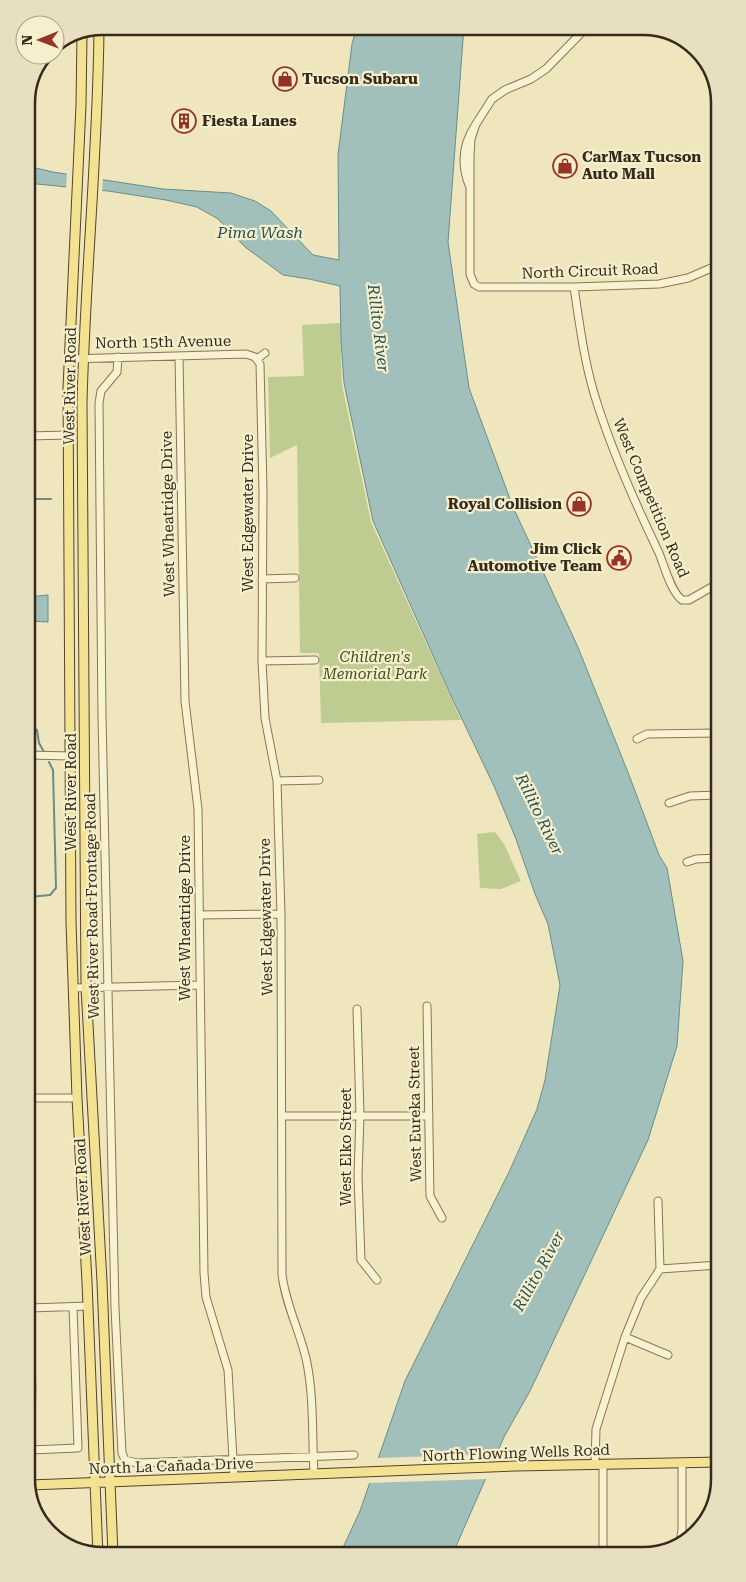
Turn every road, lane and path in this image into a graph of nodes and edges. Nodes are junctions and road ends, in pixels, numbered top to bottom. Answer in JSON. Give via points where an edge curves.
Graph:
{"nodes":[{"id":1,"x":99,"y":35,"type":"edge"},
{"id":2,"x":579,"y":35,"type":"edge"},
{"id":3,"x":82,"y":38,"type":"edge"},
{"id":4,"x":711,"y":268,"type":"edge"},
{"id":5,"x":574,"y":287,"type":"junction"},
{"id":6,"x":265,"y":353,"type":"dead end"},
{"id":7,"x":179,"y":356,"type":"junction"},
{"id":8,"x":118,"y":357,"type":"junction"},
{"id":9,"x":83,"y":358,"type":"junction"},
{"id":10,"x":69,"y":359,"type":"junction"},
{"id":11,"x":257,"y":359,"type":"junction"},
{"id":12,"x":69,"y":435,"type":"junction"},
{"id":13,"x":35,"y":436,"type":"edge"},
{"id":14,"x":262,"y":578,"type":"junction"},
{"id":15,"x":295,"y":578,"type":"dead end"},
{"id":16,"x":711,"y":587,"type":"edge"},
{"id":17,"x":315,"y":660,"type":"dead end"},
{"id":18,"x":262,"y":661,"type":"junction"},
{"id":19,"x":711,"y":733,"type":"edge"},
{"id":20,"x":637,"y":739,"type":"dead end"},
{"id":21,"x":35,"y":755,"type":"edge"},
{"id":22,"x":71,"y":756,"type":"junction"},
{"id":23,"x":318,"y":780,"type":"dead end"},
{"id":24,"x":277,"y":781,"type":"junction"},
{"id":25,"x":711,"y":795,"type":"edge"},
{"id":26,"x":669,"y":803,"type":"dead end"},
{"id":27,"x":711,"y":858,"type":"edge"},
{"id":28,"x":688,"y":862,"type":"dead end"},
{"id":29,"x":281,"y":914,"type":"junction"},
{"id":30,"x":199,"y":915,"type":"junction"},
{"id":31,"x":200,"y":985,"type":"junction"},
{"id":32,"x":108,"y":986,"type":"junction"},
{"id":33,"x":86,"y":987,"type":"junction"},
{"id":34,"x":73,"y":988,"type":"junction"},
{"id":35,"x":427,"y":1006,"type":"dead end"},
{"id":36,"x":357,"y":1009,"type":"dead end"},
{"id":37,"x":35,"y":1098,"type":"edge"},
{"id":38,"x":77,"y":1098,"type":"junction"},
{"id":39,"x":360,"y":1115,"type":"junction"},
{"id":40,"x":283,"y":1116,"type":"junction"},
{"id":41,"x":429,"y":1116,"type":"junction"},
{"id":42,"x":658,"y":1201,"type":"dead end"},
{"id":43,"x":442,"y":1218,"type":"dead end"},
{"id":44,"x":711,"y":1266,"type":"edge"},
{"id":45,"x":660,"y":1269,"type":"junction"},
{"id":46,"x":377,"y":1280,"type":"dead end"},
{"id":47,"x":88,"y":1306,"type":"junction"},
{"id":48,"x":73,"y":1307,"type":"junction"},
{"id":49,"x":35,"y":1308,"type":"edge"},
{"id":50,"x":625,"y":1337,"type":"junction"},
{"id":51,"x":668,"y":1354,"type":"dead end"},
{"id":52,"x":35,"y":1450,"type":"edge"},
{"id":53,"x":354,"y":1455,"type":"dead end"},
{"id":54,"x":313,"y":1457,"type":"junction"},
{"id":55,"x":233,"y":1460,"type":"junction"},
{"id":56,"x":711,"y":1462,"type":"edge"},
{"id":57,"x":682,"y":1463,"type":"junction"},
{"id":58,"x":599,"y":1465,"type":"junction"},
{"id":59,"x":314,"y":1474,"type":"junction"},
{"id":60,"x":234,"y":1477,"type":"junction"},
{"id":61,"x":95,"y":1482,"type":"junction"},
{"id":62,"x":109,"y":1482,"type":"junction"},
{"id":63,"x":35,"y":1485,"type":"edge"},
{"id":64,"x":681,"y":1535,"type":"edge"},
{"id":65,"x":603,"y":1546,"type":"dead end"},
{"id":66,"x":98,"y":1547,"type":"edge"},
{"id":67,"x":112,"y":1547,"type":"edge"}],
"edges":[{"from":1,"to":9,"type":"main road","name":"West River Road","via":[[98,106]]},
{"from":2,"to":5,"type":"street","name":"North Circuit Road","via":[[546,69],[505,90],[483,110],[471,139],[469,185],[470,274],[474,284],[480,287]]},
{"from":3,"to":10,"type":"main road","name":"West River Road"},
{"from":4,"to":5,"type":"street","name":"North Circuit Road","via":[[688,278],[658,284]]},
{"from":5,"to":16,"type":"street","name":"West Competition Road","via":[[581,338],[597,404],[625,479],[675,593],[682,600],[689,600]]},
{"from":6,"to":11,"type":"street"},
{"from":7,"to":8,"type":"street","name":"North 15th Avenue"},
{"from":7,"to":11,"type":"street","name":"North 15th Avenue","via":[[252,354]]},
{"from":7,"to":30,"type":"street","name":"West Wheatridge Drive","via":[[184,701],[198,809]]},
{"from":8,"to":9,"type":"street","name":"North 15th Avenue"},
{"from":8,"to":32,"type":"street","name":"West River Road Frontage Road","via":[[117,372],[101,391],[98,403]]},
{"from":9,"to":10,"type":"street","name":"North 15th Avenue"},
{"from":9,"to":33,"type":"main road","name":"West River Road"},
{"from":10,"to":12,"type":"main road","name":"West River Road"},
{"from":11,"to":14,"type":"street","name":"West Edgewater Drive","via":[[261,372]]},
{"from":12,"to":13,"type":"street"},
{"from":12,"to":22,"type":"main road","name":"West River Road"},
{"from":14,"to":15,"type":"street"},
{"from":14,"to":18,"type":"street","name":"West Edgewater Drive"},
{"from":17,"to":18,"type":"street"},
{"from":18,"to":24,"type":"street","name":"West Edgewater Drive","via":[[265,718]]},
{"from":19,"to":20,"type":"street","via":[[656,733]]},
{"from":21,"to":22,"type":"street"},
{"from":22,"to":34,"type":"main road","name":"West River Road"},
{"from":23,"to":24,"type":"street"},
{"from":24,"to":29,"type":"street","name":"West Edgewater Drive"},
{"from":25,"to":26,"type":"street","via":[[690,796]]},
{"from":27,"to":28,"type":"street","via":[[696,858]]},
{"from":29,"to":30,"type":"street"},
{"from":29,"to":40,"type":"street","name":"West Edgewater Drive"},
{"from":30,"to":31,"type":"street","name":"West Wheatridge Drive"},
{"from":31,"to":32,"type":"street"},
{"from":31,"to":55,"type":"street","name":"West Wheatridge Drive","via":[[204,1273],[206,1298],[228,1370]]},
{"from":32,"to":33,"type":"street"},
{"from":32,"to":55,"type":"street","name":"West River Road Frontage Road","via":[[121,1447],[125,1460],[137,1463]]},
{"from":33,"to":34,"type":"street"},
{"from":33,"to":62,"type":"main road","name":"West River Road"},
{"from":34,"to":38,"type":"main road","name":"West River Road"},
{"from":35,"to":41,"type":"street","name":"West Eureka Street"},
{"from":36,"to":39,"type":"street","name":"West Elko Street"},
{"from":37,"to":38,"type":"street"},
{"from":38,"to":47,"type":"main road","name":"West River Road"},
{"from":39,"to":40,"type":"street"},
{"from":39,"to":41,"type":"street"},
{"from":39,"to":46,"type":"street","name":"West Elko Street","via":[[358,1176],[362,1260]]},
{"from":40,"to":54,"type":"street","name":"West Edgewater Drive","via":[[283,1279],[307,1363]]},
{"from":41,"to":43,"type":"street","name":"West Eureka Street","via":[[430,1196]]},
{"from":42,"to":45,"type":"street"},
{"from":44,"to":45,"type":"street"},
{"from":45,"to":50,"type":"street","via":[[641,1298]]},
{"from":47,"to":48,"type":"street"},
{"from":47,"to":61,"type":"main road","name":"West River Road"},
{"from":48,"to":49,"type":"street"},
{"from":48,"to":52,"type":"street","via":[[78,1448]]},
{"from":50,"to":51,"type":"street"},
{"from":50,"to":58,"type":"street","via":[[596,1429]]},
{"from":53,"to":54,"type":"street"},
{"from":54,"to":55,"type":"street"},
{"from":54,"to":59,"type":"street","name":"West Edgewater Drive"},
{"from":55,"to":60,"type":"street","name":"West Wheatridge Drive"},
{"from":56,"to":57,"type":"main road","name":"North Flowing Wells Road"},
{"from":57,"to":58,"type":"main road","name":"North Flowing Wells Road"},
{"from":57,"to":64,"type":"street"},
{"from":58,"to":59,"type":"main road","name":"North Flowing Wells Road"},
{"from":58,"to":65,"type":"street"},
{"from":59,"to":60,"type":"main road","name":"North La Cañada Drive"},
{"from":60,"to":62,"type":"main road","name":"North La Cañada Drive"},
{"from":61,"to":62,"type":"main road","name":"North La Cañada Drive"},
{"from":61,"to":63,"type":"main road","name":"North La Cañada Drive"},
{"from":61,"to":66,"type":"main road","name":"West River Road"},
{"from":62,"to":67,"type":"main road","name":"West River Road"}]}
